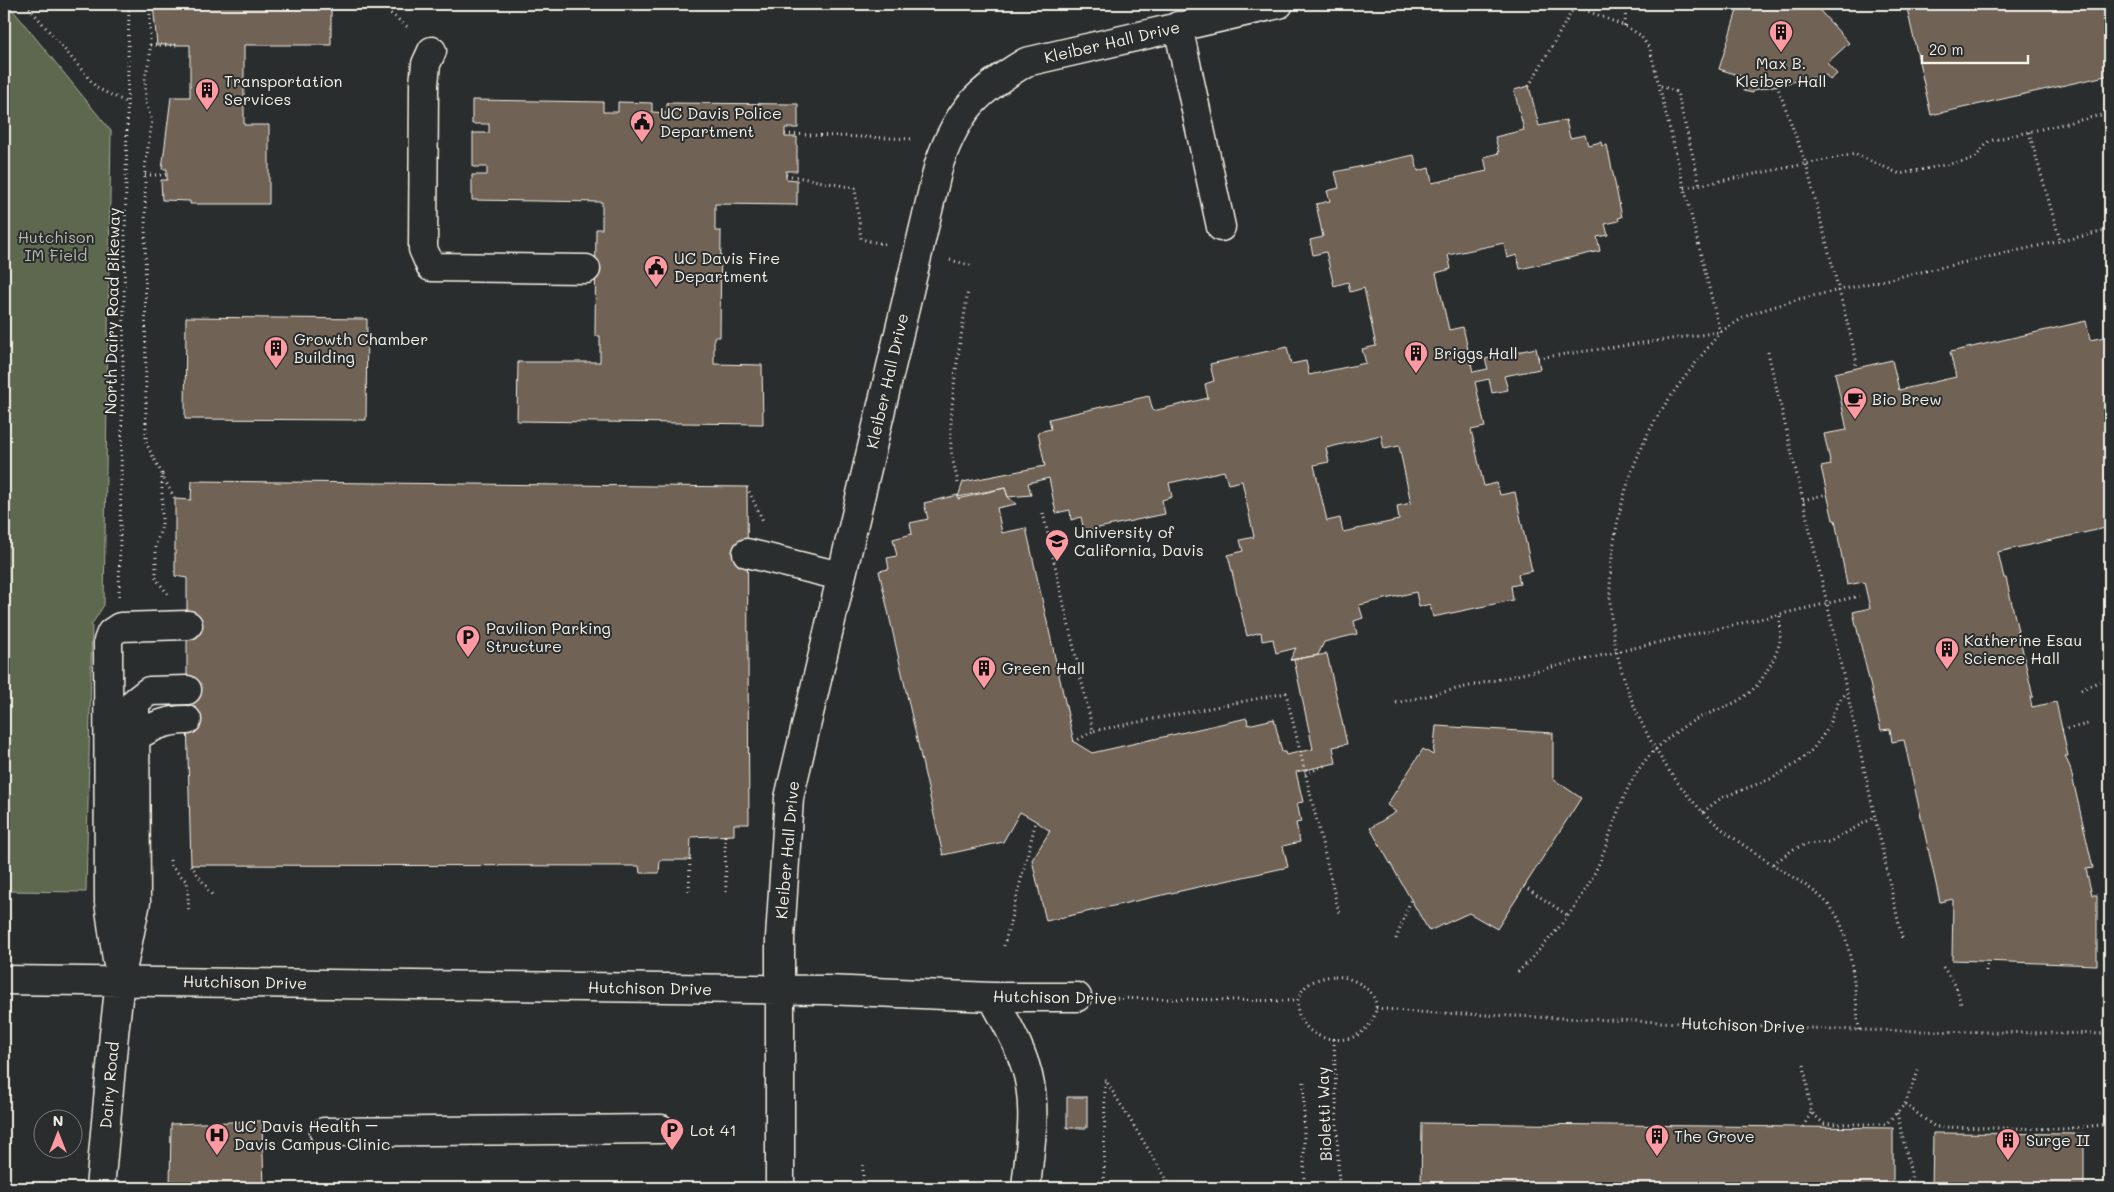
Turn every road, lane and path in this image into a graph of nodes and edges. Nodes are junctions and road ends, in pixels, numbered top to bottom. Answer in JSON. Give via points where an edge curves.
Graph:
{"nodes":[{"id":1,"x":26,"y":4,"type":"edge"},
{"id":2,"x":129,"y":4,"type":"edge"},
{"id":3,"x":150,"y":4,"type":"edge"},
{"id":4,"x":379,"y":4,"type":"edge"},
{"id":5,"x":1278,"y":4,"type":"edge"},
{"id":6,"x":1570,"y":4,"type":"edge"},
{"id":7,"x":1626,"y":4,"type":"edge"},
{"id":8,"x":1575,"y":5,"type":"edge"},
{"id":9,"x":1178,"y":26,"type":"junction"},
{"id":10,"x":1625,"y":26,"type":"junction"},
{"id":11,"x":150,"y":45,"type":"junction"},
{"id":12,"x":177,"y":45,"type":"dead end"},
{"id":13,"x":432,"y":50,"type":"joint"},
{"id":14,"x":1777,"y":85,"type":"dead end"},
{"id":15,"x":1529,"y":86,"type":"dead end"},
{"id":16,"x":1661,"y":86,"type":"junction"},
{"id":17,"x":128,"y":103,"type":"junction"},
{"id":18,"x":2110,"y":113,"type":"edge"},
{"id":19,"x":2029,"y":132,"type":"junction"},
{"id":20,"x":785,"y":134,"type":"dead end"},
{"id":21,"x":946,"y":142,"type":"junction"},
{"id":22,"x":1806,"y":164,"type":"junction"},
{"id":23,"x":145,"y":175,"type":"junction"},
{"id":24,"x":167,"y":175,"type":"dead end"},
{"id":25,"x":786,"y":175,"type":"dead end"},
{"id":26,"x":1700,"y":185,"type":"junction"},
{"id":27,"x":1685,"y":188,"type":"junction"},
{"id":28,"x":1222,"y":227,"type":"dead end"},
{"id":29,"x":2110,"y":230,"type":"edge"},
{"id":30,"x":2060,"y":240,"type":"junction"},
{"id":31,"x":918,"y":253,"type":"junction"},
{"id":32,"x":974,"y":266,"type":"dead end"},
{"id":33,"x":586,"y":269,"type":"dead end"},
{"id":34,"x":968,"y":290,"type":"dead end"},
{"id":35,"x":1839,"y":290,"type":"junction"},
{"id":36,"x":1720,"y":332,"type":"junction"},
{"id":37,"x":1768,"y":352,"type":"dead end"},
{"id":38,"x":1538,"y":358,"type":"dead end"},
{"id":39,"x":1855,"y":369,"type":"dead end"},
{"id":40,"x":162,"y":474,"type":"junction"},
{"id":41,"x":958,"y":483,"type":"dead end"},
{"id":42,"x":1827,"y":494,"type":"dead end"},
{"id":43,"x":175,"y":499,"type":"dead end"},
{"id":44,"x":1803,"y":500,"type":"junction"},
{"id":45,"x":1043,"y":513,"type":"dead end"},
{"id":46,"x":747,"y":553,"type":"dead end"},
{"id":47,"x":840,"y":576,"type":"junction"},
{"id":48,"x":1859,"y":596,"type":"dead end"},
{"id":49,"x":1827,"y":603,"type":"junction"},
{"id":50,"x":119,"y":604,"type":"dead end"},
{"id":51,"x":1780,"y":614,"type":"junction"},
{"id":52,"x":180,"y":625,"type":"joint"},
{"id":53,"x":1617,"y":652,"type":"junction"},
{"id":54,"x":2110,"y":682,"type":"edge"},
{"id":55,"x":187,"y":690,"type":"dead end"},
{"id":56,"x":2081,"y":690,"type":"dead end"},
{"id":57,"x":1847,"y":692,"type":"junction"},
{"id":58,"x":1396,"y":703,"type":"dead end"},
{"id":59,"x":187,"y":720,"type":"dead end"},
{"id":60,"x":2088,"y":724,"type":"dead end"},
{"id":61,"x":2062,"y":730,"type":"dead end"},
{"id":62,"x":1093,"y":731,"type":"junction"},
{"id":63,"x":135,"y":737,"type":"junction"},
{"id":64,"x":1074,"y":742,"type":"dead end"},
{"id":65,"x":1656,"y":749,"type":"junction"},
{"id":66,"x":1326,"y":765,"type":"dead end"},
{"id":67,"x":1305,"y":774,"type":"junction"},
{"id":68,"x":1703,"y":812,"type":"junction"},
{"id":69,"x":1875,"y":817,"type":"junction"},
{"id":70,"x":1036,"y":821,"type":"dead end"},
{"id":71,"x":725,"y":836,"type":"dead end"},
{"id":72,"x":170,"y":857,"type":"dead end"},
{"id":73,"x":690,"y":860,"type":"dead end"},
{"id":74,"x":1773,"y":864,"type":"junction"},
{"id":75,"x":191,"y":865,"type":"dead end"},
{"id":76,"x":1524,"y":886,"type":"dead end"},
{"id":77,"x":689,"y":891,"type":"dead end"},
{"id":78,"x":726,"y":893,"type":"dead end"},
{"id":79,"x":212,"y":895,"type":"dead end"},
{"id":80,"x":1411,"y":900,"type":"dead end"},
{"id":81,"x":188,"y":913,"type":"dead end"},
{"id":82,"x":1339,"y":913,"type":"dead end"},
{"id":83,"x":1567,"y":916,"type":"junction"},
{"id":84,"x":1902,"y":938,"type":"dead end"},
{"id":85,"x":1396,"y":939,"type":"dead end"},
{"id":86,"x":1004,"y":946,"type":"dead end"},
{"id":87,"x":1987,"y":962,"type":"dead end"},
{"id":88,"x":1943,"y":967,"type":"dead end"},
{"id":89,"x":1986,"y":971,"type":"dead end"},
{"id":90,"x":1518,"y":972,"type":"dead end"},
{"id":91,"x":4,"y":980,"type":"edge"},
{"id":92,"x":120,"y":981,"type":"junction"},
{"id":93,"x":781,"y":990,"type":"junction"},
{"id":94,"x":992,"y":996,"type":"junction"},
{"id":95,"x":1076,"y":997,"type":"joint"},
{"id":96,"x":1297,"y":1001,"type":"junction"},
{"id":97,"x":1961,"y":1004,"type":"dead end"},
{"id":98,"x":1376,"y":1008,"type":"junction"},
{"id":99,"x":1858,"y":1030,"type":"junction"},
{"id":100,"x":2110,"y":1034,"type":"edge"},
{"id":101,"x":1334,"y":1039,"type":"junction"},
{"id":102,"x":1804,"y":1065,"type":"dead end"},
{"id":103,"x":1919,"y":1069,"type":"dead end"},
{"id":104,"x":1304,"y":1080,"type":"dead end"},
{"id":105,"x":1906,"y":1104,"type":"junction"},
{"id":106,"x":1811,"y":1112,"type":"junction"},
{"id":107,"x":1897,"y":1113,"type":"junction"},
{"id":108,"x":2110,"y":1124,"type":"edge"},
{"id":109,"x":1803,"y":1127,"type":"dead end"},
{"id":110,"x":661,"y":1129,"type":"dead end"},
{"id":111,"x":324,"y":1132,"type":"dead end"},
{"id":112,"x":863,"y":1164,"type":"dead end"},
{"id":113,"x":1375,"y":1186,"type":"dead end"},
{"id":114,"x":1421,"y":1186,"type":"dead end"},
{"id":115,"x":100,"y":1188,"type":"edge"},
{"id":116,"x":780,"y":1188,"type":"edge"},
{"id":117,"x":863,"y":1188,"type":"edge"},
{"id":118,"x":1026,"y":1188,"type":"edge"},
{"id":119,"x":1104,"y":1188,"type":"edge"},
{"id":120,"x":1172,"y":1188,"type":"edge"},
{"id":121,"x":1304,"y":1188,"type":"edge"},
{"id":122,"x":1339,"y":1188,"type":"edge"},
{"id":123,"x":1912,"y":1188,"type":"edge"}],
"edges":[{"from":1,"to":17,"type":"path","via":[[97,88]]},
{"from":2,"to":17,"type":"path","name":"North Dairy Road Bikeway"},
{"from":3,"to":11,"type":"path"},
{"from":4,"to":13,"type":"path"},
{"from":5,"to":9,"type":"street","name":"Kleiber Hall Drive"},
{"from":6,"to":8,"type":"path"},
{"from":7,"to":10,"type":"path"},
{"from":8,"to":10,"type":"path"},
{"from":8,"to":15,"type":"path"},
{"from":9,"to":21,"type":"street","name":"Kleiber Hall Drive","via":[[1026,62],[993,82],[965,109]]},
{"from":9,"to":28,"type":"street"},
{"from":10,"to":16,"type":"path","via":[[1640,34],[1650,49]]},
{"from":11,"to":12,"type":"path"},
{"from":11,"to":23,"type":"path","via":[[145,78],[146,103],[152,121]]},
{"from":13,"to":33,"type":"street","via":[[426,64],[424,84],[423,249],[431,267]]},
{"from":14,"to":22,"type":"path"},
{"from":16,"to":26,"type":"path","via":[[1677,92]]},
{"from":16,"to":27,"type":"path"},
{"from":17,"to":50,"type":"path","name":"North Dairy Road Bikeway"},
{"from":18,"to":19,"type":"path"},
{"from":19,"to":22,"type":"path","via":[[1989,141],[1974,159],[1900,174],[1855,154]]},
{"from":19,"to":30,"type":"path"},
{"from":20,"to":21,"type":"path"},
{"from":21,"to":31,"type":"street","name":"Kleiber Hall Drive"},
{"from":22,"to":26,"type":"path"},
{"from":22,"to":35,"type":"path"},
{"from":23,"to":24,"type":"path"},
{"from":23,"to":40,"type":"path","via":[[146,443]]},
{"from":25,"to":31,"type":"path","via":[[855,188],[861,239]]},
{"from":26,"to":27,"type":"path"},
{"from":27,"to":36,"type":"path"},
{"from":29,"to":30,"type":"path"},
{"from":30,"to":35,"type":"path"},
{"from":31,"to":32,"type":"path"},
{"from":31,"to":47,"type":"street","name":"Kleiber Hall Drive"},
{"from":34,"to":41,"type":"path","via":[[953,391],[951,450]]},
{"from":35,"to":36,"type":"path","via":[[1750,314]]},
{"from":35,"to":39,"type":"path","via":[[1856,359]]},
{"from":36,"to":38,"type":"path"},
{"from":36,"to":53,"type":"path","via":[[1660,414],[1646,437],[1627,484],[1616,534],[1610,591]]},
{"from":37,"to":44,"type":"path"},
{"from":40,"to":43,"type":"path"},
{"from":40,"to":52,"type":"path","via":[[162,526],[156,544],[156,579],[172,599]]},
{"from":42,"to":44,"type":"path"},
{"from":44,"to":49,"type":"path"},
{"from":45,"to":62,"type":"path"},
{"from":46,"to":47,"type":"street"},
{"from":47,"to":93,"type":"street","name":"Kleiber Hall Drive","via":[[789,798],[781,910]]},
{"from":48,"to":49,"type":"path"},
{"from":49,"to":51,"type":"path"},
{"from":49,"to":57,"type":"path"},
{"from":51,"to":53,"type":"path"},
{"from":51,"to":65,"type":"path","via":[[1780,641],[1760,682],[1743,699],[1687,725]]},
{"from":52,"to":92,"type":"street","via":[[120,627],[111,633],[108,641],[109,902]]},
{"from":53,"to":58,"type":"path"},
{"from":53,"to":65,"type":"path"},
{"from":54,"to":56,"type":"path","via":[[2100,681]]},
{"from":55,"to":63,"type":"street","via":[[149,691],[142,695],[135,702]]},
{"from":57,"to":68,"type":"path","via":[[1826,731],[1797,763],[1773,778],[1720,798]]},
{"from":57,"to":69,"type":"path"},
{"from":59,"to":63,"type":"street","via":[[156,724]]},
{"from":60,"to":61,"type":"path"},
{"from":62,"to":64,"type":"path"},
{"from":62,"to":67,"type":"path","via":[[1286,693]]},
{"from":63,"to":92,"type":"street","via":[[136,902]]},
{"from":65,"to":68,"type":"path","via":[[1677,783]]},
{"from":65,"to":83,"type":"path","via":[[1632,779],[1594,874]]},
{"from":66,"to":67,"type":"path"},
{"from":67,"to":82,"type":"path"},
{"from":68,"to":74,"type":"path","via":[[1740,843]]},
{"from":69,"to":74,"type":"path","via":[[1829,842],[1794,849]]},
{"from":69,"to":84,"type":"path"},
{"from":70,"to":86,"type":"path"},
{"from":71,"to":78,"type":"path"},
{"from":72,"to":81,"type":"path","via":[[171,866],[187,882]]},
{"from":73,"to":77,"type":"path"},
{"from":74,"to":99,"type":"path","via":[[1812,890],[1836,914],[1844,935]]},
{"from":75,"to":79,"type":"path"},
{"from":76,"to":83,"type":"path"},
{"from":80,"to":85,"type":"path"},
{"from":83,"to":90,"type":"path"},
{"from":87,"to":89,"type":"path"},
{"from":88,"to":97,"type":"path","via":[[1956,986]]},
{"from":91,"to":92,"type":"street","name":"Hutchison Drive"},
{"from":92,"to":93,"type":"street","name":"Hutchison Drive"},
{"from":92,"to":115,"type":"street","name":"Dairy Road"},
{"from":93,"to":94,"type":"street","name":"Hutchison Drive"},
{"from":93,"to":116,"type":"street","name":"Kleiber Hall Drive"},
{"from":94,"to":95,"type":"street","name":"Hutchison Drive"},
{"from":94,"to":118,"type":"street","via":[[1016,1044],[1030,1084],[1032,1121]]},
{"from":95,"to":96,"type":"path","name":"Hutchison Drive"},
{"from":96,"to":98,"type":"path","via":[[1301,991],[1320,978],[1350,978],[1364,985],[1373,995]]},
{"from":96,"to":101,"type":"path","via":[[1298,1015],[1305,1027],[1318,1037]]},
{"from":98,"to":99,"type":"path","name":"Hutchison Drive"},
{"from":98,"to":101,"type":"path","via":[[1364,1031],[1351,1038]]},
{"from":99,"to":100,"type":"path","name":"Hutchison Drive"},
{"from":101,"to":122,"type":"path","name":"Bioletti Way"},
{"from":102,"to":106,"type":"path"},
{"from":103,"to":105,"type":"path"},
{"from":104,"to":121,"type":"path"},
{"from":105,"to":107,"type":"path"},
{"from":105,"to":108,"type":"path","via":[[1935,1127],[2064,1129]]},
{"from":106,"to":107,"type":"path","via":[[1824,1124],[1886,1124]]},
{"from":106,"to":109,"type":"path"},
{"from":107,"to":123,"type":"path"},
{"from":110,"to":111,"type":"street"},
{"from":112,"to":117,"type":"path"},
{"from":113,"to":114,"type":"path"},
{"from":119,"to":120,"type":"path","via":[[1105,1079]]}]}
